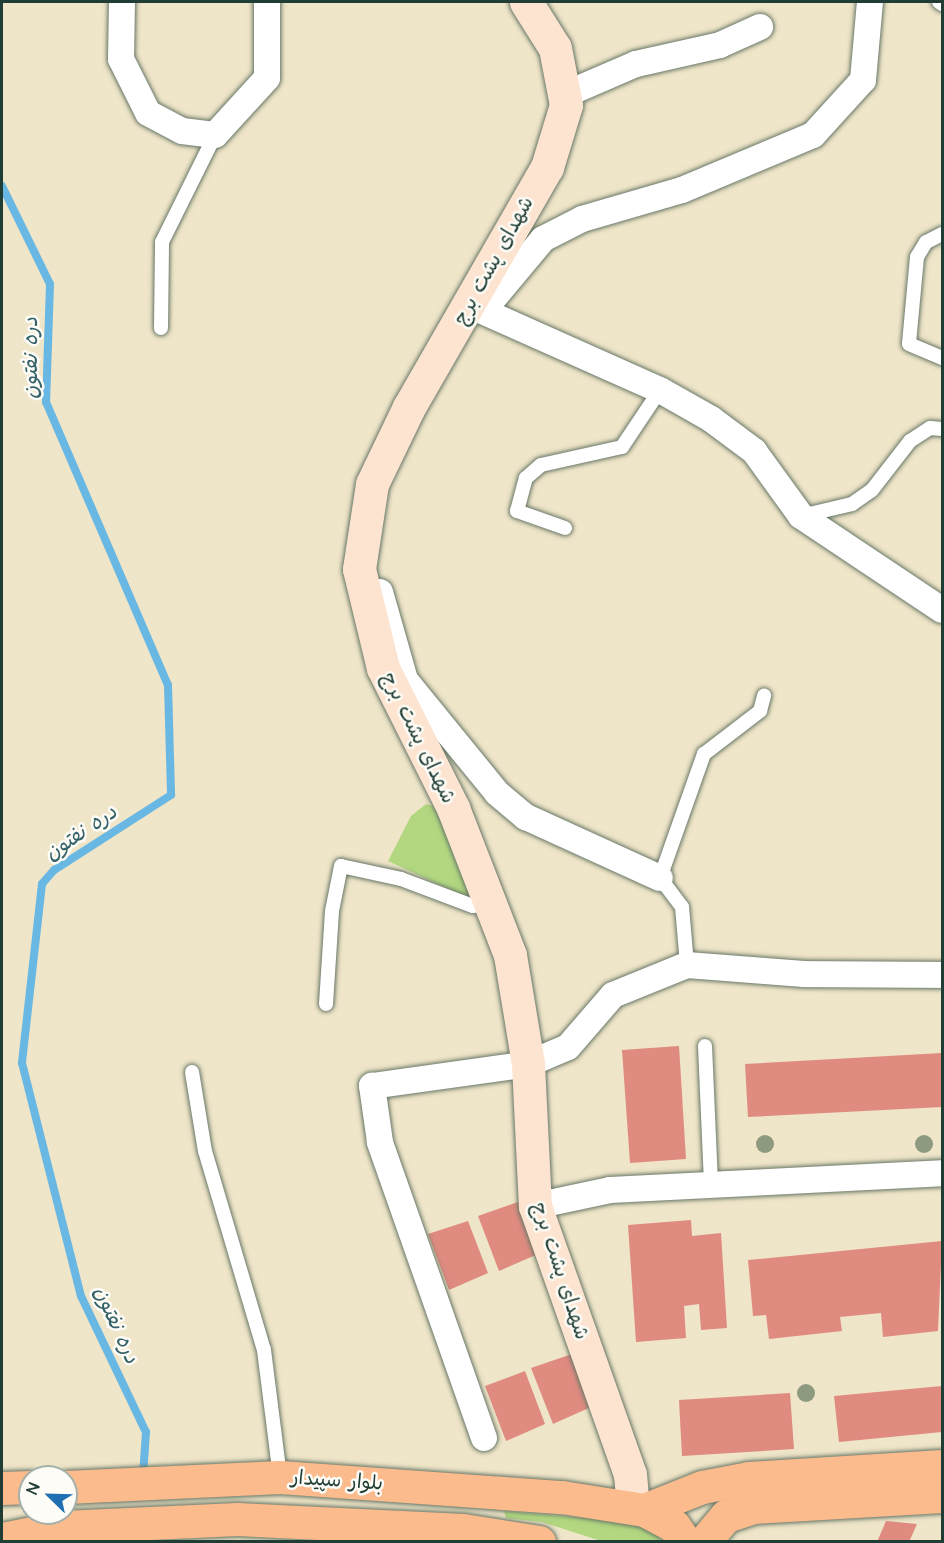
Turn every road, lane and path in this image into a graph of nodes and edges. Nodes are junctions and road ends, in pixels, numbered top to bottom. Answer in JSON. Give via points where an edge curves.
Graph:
{"nodes":[{"id":1,"x":122,"y":2,"type":"edge"},
{"id":2,"x":267,"y":2,"type":"edge"},
{"id":3,"x":526,"y":2,"type":"edge"},
{"id":4,"x":870,"y":2,"type":"edge"},
{"id":5,"x":760,"y":27,"type":"dead end"},
{"id":6,"x":564,"y":94,"type":"junction"},
{"id":7,"x":215,"y":135,"type":"junction"},
{"id":8,"x":942,"y":234,"type":"edge"},
{"id":9,"x":481,"y":302,"type":"junction"},
{"id":10,"x":161,"y":328,"type":"dead end"},
{"id":11,"x":942,"y":358,"type":"edge"},
{"id":12,"x":660,"y":390,"type":"junction"},
{"id":13,"x":942,"y":429,"type":"edge"},
{"id":14,"x":801,"y":516,"type":"junction"},
{"id":15,"x":565,"y":528,"type":"dead end"},
{"id":16,"x":363,"y":531,"type":"junction"},
{"id":17,"x":942,"y":610,"type":"edge"},
{"id":18,"x":764,"y":696,"type":"dead end"},
{"id":19,"x":660,"y":878,"type":"junction"},
{"id":20,"x":485,"y":906,"type":"junction"},
{"id":21,"x":687,"y":965,"type":"junction"},
{"id":22,"x":942,"y":975,"type":"edge"},
{"id":23,"x":326,"y":1004,"type":"dead end"},
{"id":24,"x":705,"y":1047,"type":"dead end"},
{"id":25,"x":528,"y":1064,"type":"junction"},
{"id":26,"x":192,"y":1072,"type":"dead end"},
{"id":27,"x":942,"y":1173,"type":"edge"},
{"id":28,"x":711,"y":1185,"type":"junction"},
{"id":29,"x":535,"y":1206,"type":"junction"},
{"id":30,"x":484,"y":1438,"type":"dead end"},
{"id":31,"x":942,"y":1466,"type":"edge"},
{"id":32,"x":280,"y":1477,"type":"junction"},
{"id":33,"x":78,"y":1486,"type":"edge"},
{"id":34,"x":942,"y":1496,"type":"edge"},
{"id":35,"x":628,"y":1508,"type":"junction"},
{"id":36,"x":2,"y":1539,"type":"edge"},
{"id":37,"x":538,"y":1542,"type":"edge"},
{"id":38,"x":685,"y":1542,"type":"edge"},
{"id":39,"x":704,"y":1542,"type":"edge"}],
"edges":[{"from":1,"to":7,"type":"street","via":[[121,59],[148,113],[182,131]]},
{"from":2,"to":7,"type":"street","via":[[267,78]]},
{"from":3,"to":6,"type":"street","name":"شهدای پشت برج","via":[[555,48]]},
{"from":4,"to":9,"type":"street","via":[[863,80],[813,135],[682,190],[582,219],[543,238]]},
{"from":5,"to":6,"type":"street","via":[[720,45],[636,64]]},
{"from":6,"to":9,"type":"street","name":"شهدای پشت برج","via":[[566,105],[547,167]]},
{"from":7,"to":10,"type":"lane","via":[[162,242]]},
{"from":8,"to":11,"type":"lane","via":[[926,242],[917,257],[909,344]]},
{"from":9,"to":12,"type":"street"},
{"from":9,"to":16,"type":"street","name":"شهدای پشت برج","via":[[372,484]]},
{"from":12,"to":14,"type":"street","via":[[754,451]]},
{"from":12,"to":15,"type":"lane","via":[[622,447],[541,465],[526,478],[517,511]]},
{"from":13,"to":14,"type":"lane","via":[[930,428],[910,441],[872,490],[852,504]]},
{"from":14,"to":17,"type":"street"},
{"from":16,"to":19,"type":"street","via":[[405,680],[497,793],[526,817]]},
{"from":16,"to":20,"type":"street","name":"شهدای پشت برج","via":[[359,569],[373,641]]},
{"from":18,"to":19,"type":"lane","via":[[760,711],[704,754]]},
{"from":19,"to":21,"type":"lane","via":[[682,907]]},
{"from":20,"to":23,"type":"lane","via":[[401,879],[340,866],[332,911]]},
{"from":20,"to":25,"type":"street","name":"شهدای پشت برج","via":[[510,955]]},
{"from":21,"to":22,"type":"street","via":[[804,974]]},
{"from":21,"to":25,"type":"street","via":[[613,995],[568,1047]]},
{"from":24,"to":28,"type":"lane"},
{"from":25,"to":29,"type":"street","name":"شهدای پشت برج"},
{"from":25,"to":30,"type":"street","via":[[372,1086],[380,1142]]},
{"from":26,"to":32,"type":"lane","via":[[205,1151],[264,1350]]},
{"from":27,"to":28,"type":"street"},
{"from":28,"to":29,"type":"street","via":[[610,1190]]},
{"from":29,"to":35,"type":"street","name":"شهدای پشت برج","via":[[630,1474]]},
{"from":31,"to":35,"type":"main road","via":[[749,1478]]},
{"from":32,"to":33,"type":"main road","name":"بلوار سپیدار"},
{"from":32,"to":35,"type":"main road","name":"بلوار سپیدار"},
{"from":34,"to":39,"type":"main road","via":[[753,1507],[726,1516]]},
{"from":35,"to":38,"type":"main road","via":[[674,1526]]},
{"from":36,"to":37,"type":"main road","via":[[63,1527],[237,1519],[463,1530]]}]}
